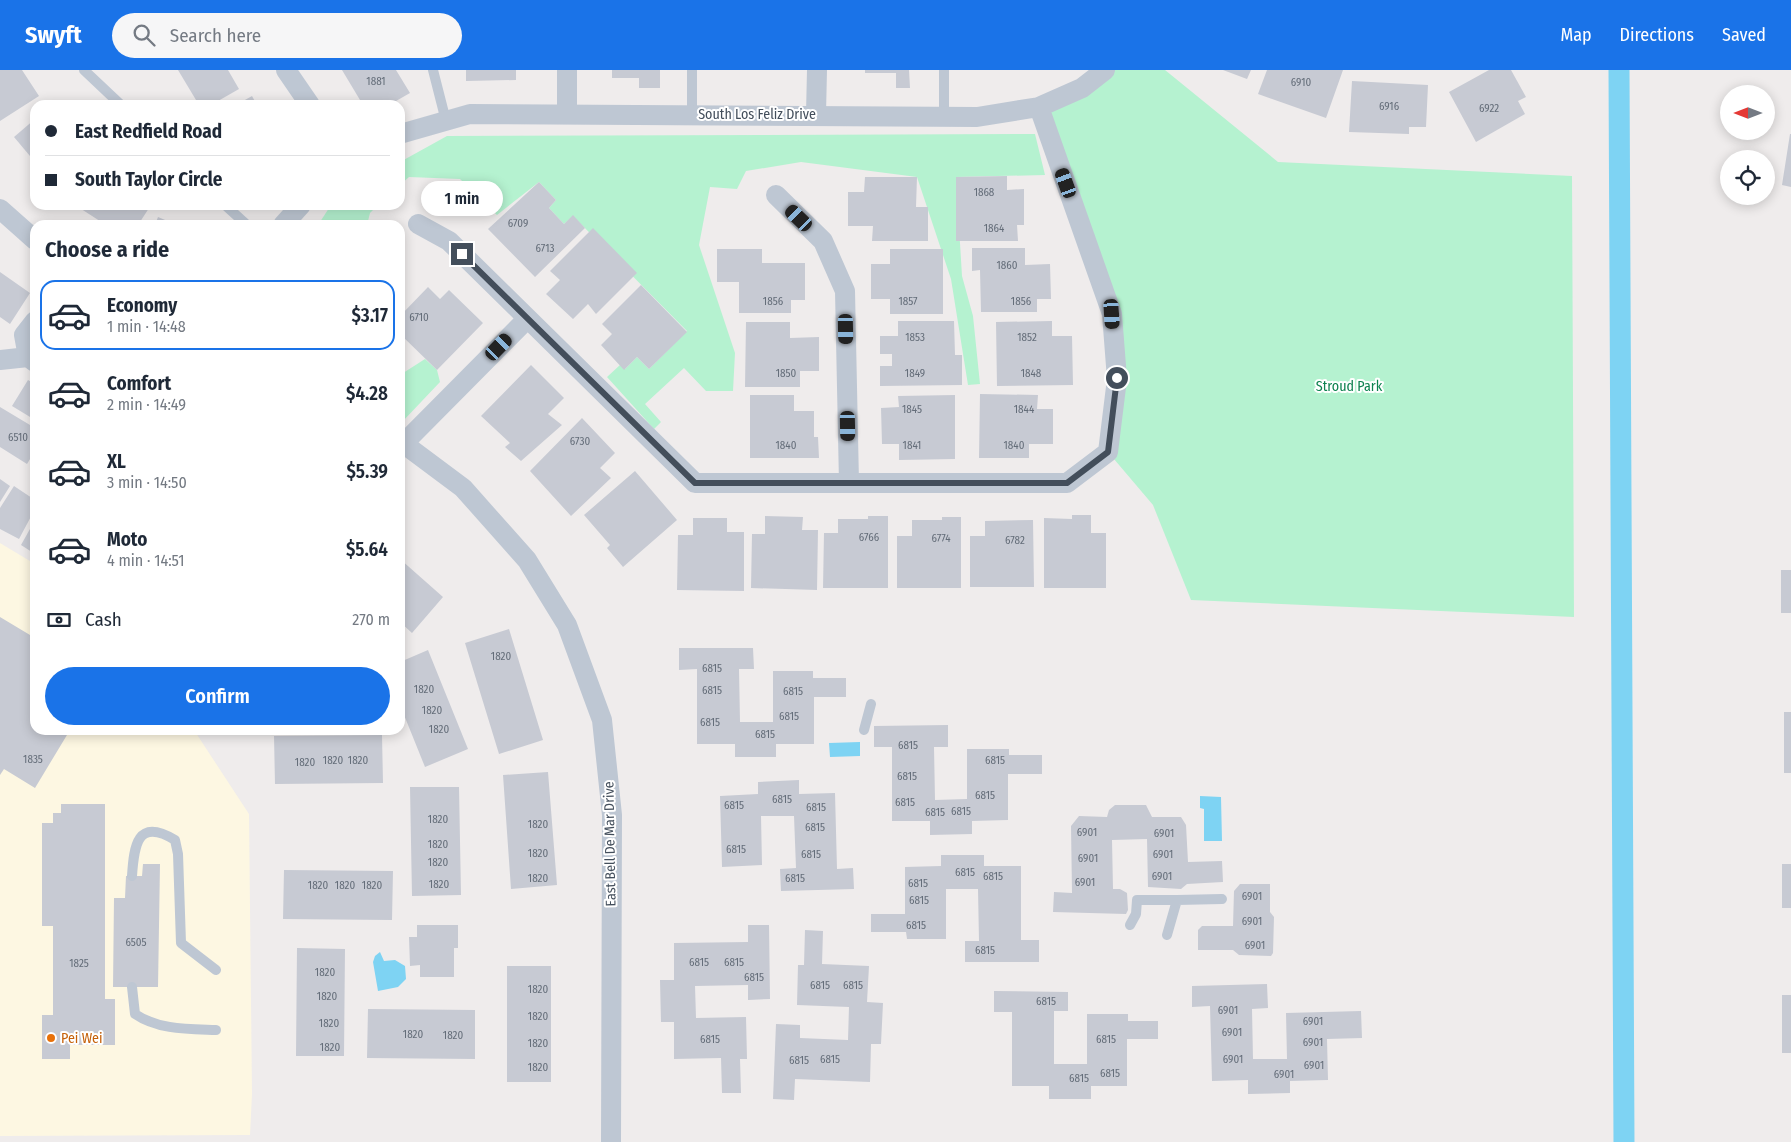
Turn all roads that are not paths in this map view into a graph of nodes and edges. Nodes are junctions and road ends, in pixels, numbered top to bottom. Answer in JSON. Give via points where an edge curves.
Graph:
{"nodes":[{"id":1,"x":84,"y":70,"type":"edge"},
{"id":2,"x":286,"y":70,"type":"edge"},
{"id":3,"x":433,"y":70,"type":"edge"},
{"id":4,"x":567,"y":70,"type":"edge"},
{"id":5,"x":692,"y":70,"type":"edge"},
{"id":6,"x":816,"y":70,"type":"edge"},
{"id":7,"x":944,"y":70,"type":"edge"},
{"id":8,"x":1105,"y":70,"type":"edge"},
{"id":9,"x":116,"y":100,"type":"edge"},
{"id":10,"x":307,"y":100,"type":"edge"},
{"id":11,"x":1039,"y":107,"type":"junction"},
{"id":12,"x":567,"y":114,"type":"junction"},
{"id":13,"x":692,"y":114,"type":"junction"},
{"id":14,"x":816,"y":114,"type":"junction"},
{"id":15,"x":944,"y":116,"type":"junction"},
{"id":16,"x":446,"y":120,"type":"junction"},
{"id":17,"x":405,"y":132,"type":"edge"},
{"id":18,"x":776,"y":195,"type":"dead end"},
{"id":19,"x":0,"y":209,"type":"edge"},
{"id":20,"x":230,"y":210,"type":"edge"},
{"id":21,"x":296,"y":210,"type":"edge"},
{"id":22,"x":242,"y":220,"type":"edge"},
{"id":23,"x":288,"y":220,"type":"edge"},
{"id":24,"x":418,"y":224,"type":"dead end"},
{"id":25,"x":30,"y":236,"type":"edge"},
{"id":26,"x":527,"y":319,"type":"junction"},
{"id":27,"x":30,"y":328,"type":"edge"},
{"id":28,"x":30,"y":350,"type":"edge"},
{"id":29,"x":30,"y":358,"type":"edge"},
{"id":30,"x":0,"y":360,"type":"edge"},
{"id":31,"x":405,"y":439,"type":"edge"},
{"id":32,"x":405,"y":444,"type":"edge"},
{"id":33,"x":849,"y":483,"type":"junction"},
{"id":34,"x":871,"y":704,"type":"dead end"},
{"id":35,"x":864,"y":730,"type":"dead end"},
{"id":36,"x":132,"y":876,"type":"dead end"},
{"id":37,"x":1222,"y":899,"type":"dead end"},
{"id":38,"x":1177,"y":900,"type":"junction"},
{"id":39,"x":1130,"y":925,"type":"dead end"},
{"id":40,"x":1167,"y":935,"type":"dead end"},
{"id":41,"x":216,"y":970,"type":"dead end"},
{"id":42,"x":132,"y":987,"type":"dead end"},
{"id":43,"x":216,"y":1030,"type":"dead end"},
{"id":44,"x":611,"y":1142,"type":"edge"}],
"edges":[{"from":1,"to":9,"type":"lane"},
{"from":2,"to":10,"type":"street"},
{"from":3,"to":16,"type":"lane"},
{"from":4,"to":12,"type":"street"},
{"from":5,"to":13,"type":"lane"},
{"from":6,"to":14,"type":"street"},
{"from":7,"to":15,"type":"lane"},
{"from":8,"to":11,"type":"street","name":"South Los Feliz Drive","via":[[1082,88]]},
{"from":11,"to":15,"type":"street","name":"South Los Feliz Drive","via":[[977,117]]},
{"from":11,"to":33,"type":"street","via":[[1112,314],[1117,378],[1108,452],[1067,483]]},
{"from":12,"to":13,"type":"street","name":"South Los Feliz Drive"},
{"from":12,"to":16,"type":"street","name":"South Los Feliz Drive","via":[[470,114]]},
{"from":13,"to":14,"type":"street","name":"South Los Feliz Drive"},
{"from":14,"to":15,"type":"street","name":"South Los Feliz Drive"},
{"from":16,"to":17,"type":"street","name":"South Los Feliz Drive"},
{"from":18,"to":33,"type":"street","via":[[823,241],[844,291]]},
{"from":19,"to":25,"type":"street"},
{"from":20,"to":22,"type":"lane"},
{"from":21,"to":23,"type":"street"},
{"from":24,"to":26,"type":"street","via":[[449,241]]},
{"from":26,"to":31,"type":"street"},
{"from":26,"to":33,"type":"street","via":[[695,483]]},
{"from":27,"to":28,"type":"street","via":[[24,335]]},
{"from":29,"to":30,"type":"street"},
{"from":32,"to":44,"type":"street","name":"East Bell De Mar Drive","via":[[463,488],[527,560],[567,625],[602,720],[612,814]]},
{"from":34,"to":35,"type":"lane"},
{"from":36,"to":41,"type":"lane","via":[[134,846],[142,836],[154,831],[174,840],[178,854],[180,943]]},
{"from":37,"to":38,"type":"lane"},
{"from":38,"to":39,"type":"lane","via":[[1137,900],[1136,914]]},
{"from":38,"to":40,"type":"lane"},
{"from":42,"to":43,"type":"lane","via":[[135,1014],[144,1020],[166,1026]]}]}
